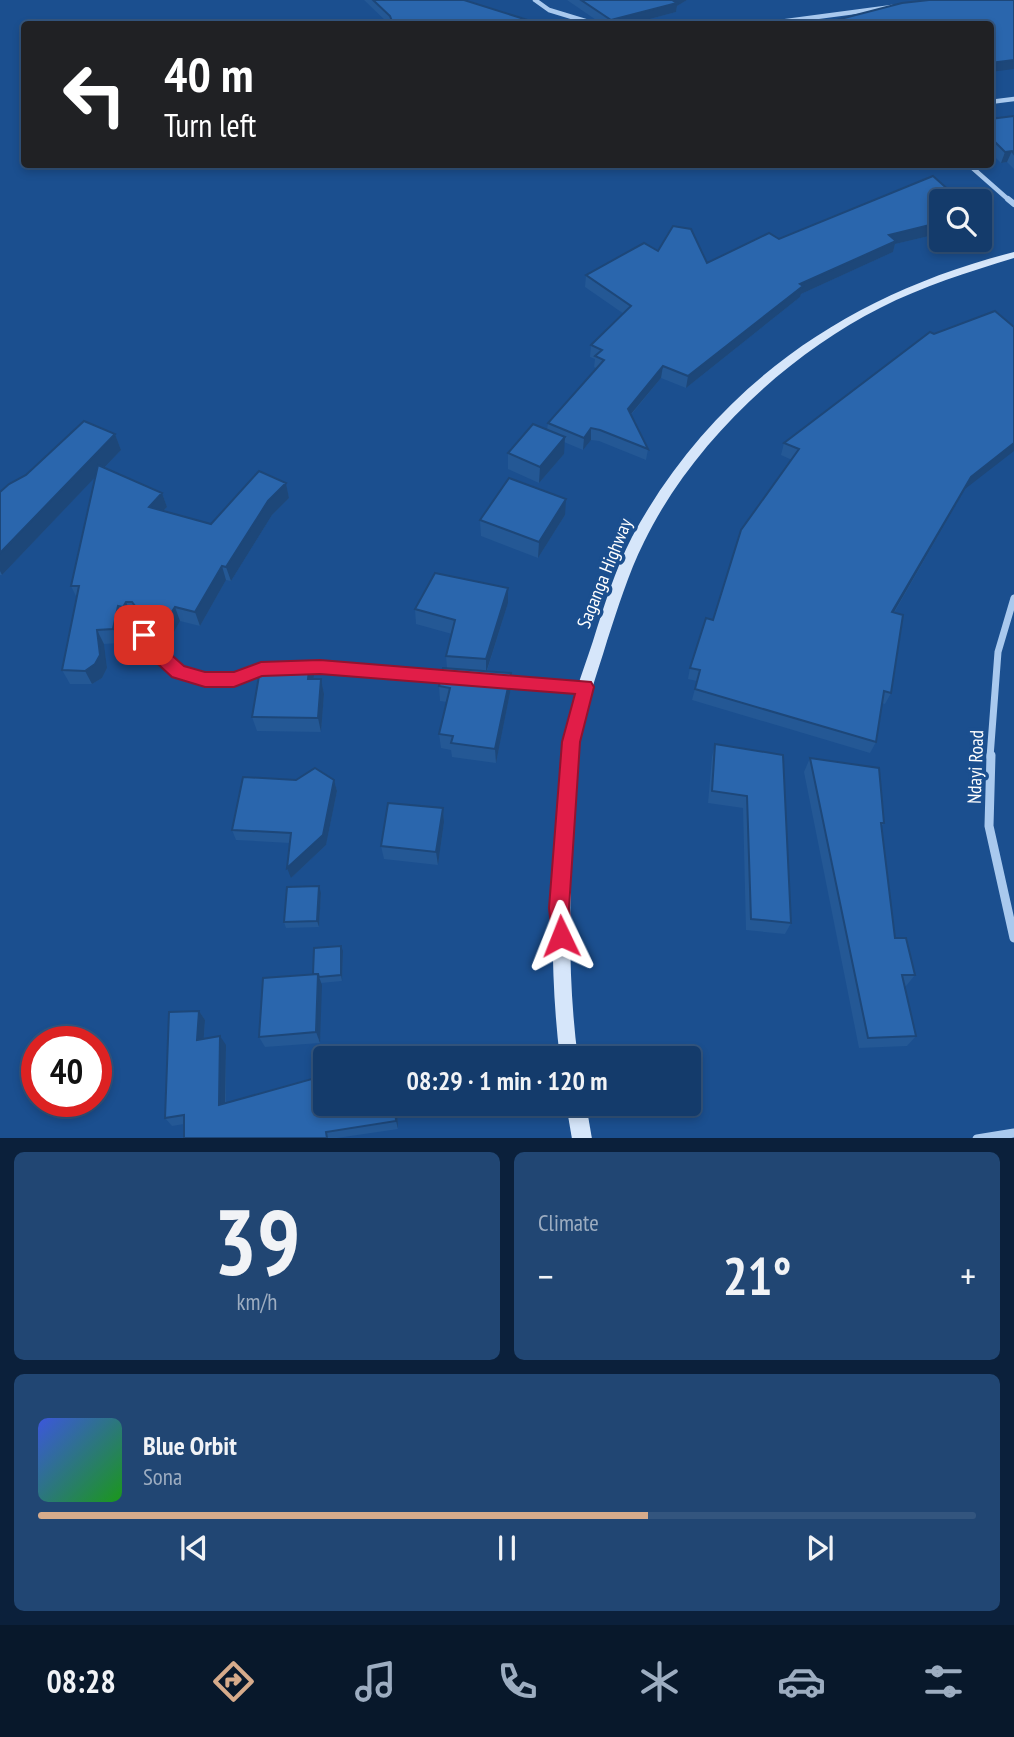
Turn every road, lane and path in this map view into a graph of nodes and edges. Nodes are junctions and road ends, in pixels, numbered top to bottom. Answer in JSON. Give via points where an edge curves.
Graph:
{"nodes":[{"id":1,"x":535,"y":0,"type":"edge"},
{"id":2,"x":903,"y":6,"type":"edge"},
{"id":3,"x":585,"y":21,"type":"edge"},
{"id":4,"x":787,"y":21,"type":"edge"},
{"id":5,"x":1014,"y":99,"type":"edge"},
{"id":6,"x":994,"y":102,"type":"edge"},
{"id":7,"x":973,"y":168,"type":"edge"},
{"id":8,"x":1014,"y":204,"type":"edge"},
{"id":9,"x":1014,"y":255,"type":"edge"},
{"id":10,"x":1014,"y":597,"type":"edge"},
{"id":11,"x":135,"y":621,"type":"edge"},
{"id":12,"x":296,"y":668,"type":"edge"},
{"id":13,"x":272,"y":669,"type":"edge"},
{"id":14,"x":461,"y":677,"type":"edge"},
{"id":15,"x":488,"y":679,"type":"edge"},
{"id":16,"x":585,"y":687,"type":"junction"},
{"id":17,"x":1014,"y":938,"type":"edge"},
{"id":18,"x":568,"y":1046,"type":"edge"},
{"id":19,"x":578,"y":1116,"type":"edge"},
{"id":20,"x":1014,"y":1133,"type":"edge"},
{"id":21,"x":582,"y":1138,"type":"edge"},
{"id":22,"x":983,"y":1138,"type":"edge"}],
"edges":[{"from":1,"to":3,"type":"street","via":[[549,10]]},
{"from":2,"to":4,"type":"street"},
{"from":5,"to":6,"type":"street"},
{"from":7,"to":8,"type":"street"},
{"from":9,"to":16,"type":"street","name":"Saganga Highway","via":[[966,269],[857,315],[801,351],[743,399],[693,455],[644,528],[613,601]]},
{"from":10,"to":17,"type":"street","name":"Ndayi Road","via":[[998,652],[989,826]]},
{"from":11,"to":13,"type":"street","via":[[152,648],[178,672],[234,680]]},
{"from":12,"to":14,"type":"street"},
{"from":15,"to":16,"type":"street"},
{"from":16,"to":18,"type":"street","name":"Saganga Highway","via":[[571,742],[559,908]]},
{"from":19,"to":21,"type":"street"},
{"from":20,"to":22,"type":"street"}]}
